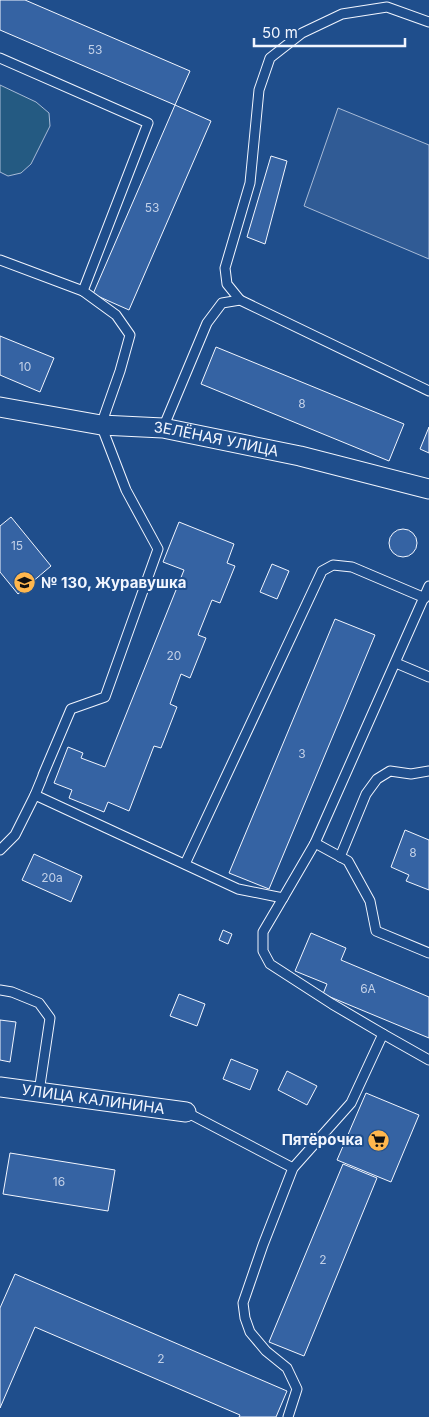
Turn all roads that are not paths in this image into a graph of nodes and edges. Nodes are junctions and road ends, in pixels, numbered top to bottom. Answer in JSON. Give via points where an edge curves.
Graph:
{"nodes":[{"id":1,"x":429,"y":22,"type":"edge"},
{"id":2,"x":0,"y":58,"type":"edge"},
{"id":3,"x":0,"y":260,"type":"edge"},
{"id":4,"x":83,"y":291,"type":"junction"},
{"id":5,"x":240,"y":300,"type":"junction"},
{"id":6,"x":429,"y":391,"type":"edge"},
{"id":7,"x":0,"y":407,"type":"edge"},
{"id":8,"x":101,"y":425,"type":"junction"},
{"id":9,"x":162,"y":428,"type":"junction"},
{"id":10,"x":429,"y":488,"type":"edge"},
{"id":11,"x":429,"y":586,"type":"edge"},
{"id":12,"x":425,"y":598,"type":"junction"},
{"id":13,"x":396,"y":663,"type":"junction"},
{"id":14,"x":429,"y":677,"type":"edge"},
{"id":15,"x":429,"y":771,"type":"edge"},
{"id":16,"x":35,"y":795,"type":"junction"},
{"id":17,"x":315,"y":843,"type":"junction"},
{"id":18,"x":0,"y":850,"type":"edge"},
{"id":19,"x":340,"y":857,"type":"junction"},
{"id":20,"x":185,"y":864,"type":"junction"},
{"id":21,"x":283,"y":898,"type":"junction"},
{"id":22,"x":429,"y":952,"type":"edge"},
{"id":23,"x":0,"y":990,"type":"edge"},
{"id":24,"x":383,"y":1034,"type":"junction"},
{"id":25,"x":429,"y":1060,"type":"edge"},
{"id":26,"x":0,"y":1088,"type":"edge"},
{"id":27,"x":39,"y":1092,"type":"junction"},
{"id":28,"x":186,"y":1112,"type":"joint"},
{"id":29,"x":293,"y":1168,"type":"junction"},
{"id":30,"x":288,"y":1417,"type":"edge"}],
"edges":[{"from":1,"to":5,"type":"lane","via":[[386,7],[342,14],[302,33],[270,58],[259,90],[250,183],[226,268],[228,284]]},
{"from":2,"to":4,"type":"lane","via":[[148,123]]},
{"from":3,"to":4,"type":"lane"},
{"from":4,"to":8,"type":"lane","via":[[116,316],[130,335]]},
{"from":5,"to":6,"type":"lane"},
{"from":5,"to":9,"type":"lane","via":[[222,303],[207,323]]},
{"from":7,"to":8,"type":"street","name":"ЗЕЛЁНАЯ УЛИЦА"},
{"from":8,"to":9,"type":"street","name":"ЗЕЛЁНАЯ УЛИЦА"},
{"from":8,"to":16,"type":"lane","via":[[126,490],[158,549],[105,696],[71,710]]},
{"from":9,"to":10,"type":"street","name":"ЗЕЛЁНАЯ УЛИЦА","via":[[300,456]]},
{"from":11,"to":12,"type":"lane"},
{"from":12,"to":13,"type":"lane"},
{"from":12,"to":20,"type":"lane","via":[[352,567],[333,565],[322,571]]},
{"from":13,"to":14,"type":"lane"},
{"from":13,"to":17,"type":"lane"},
{"from":15,"to":19,"type":"lane","via":[[411,774],[390,771],[377,780],[366,794]]},
{"from":16,"to":18,"type":"lane","via":[[15,835]]},
{"from":16,"to":20,"type":"lane"},
{"from":17,"to":19,"type":"lane"},
{"from":17,"to":21,"type":"lane"},
{"from":19,"to":22,"type":"lane","via":[[348,861],[370,901],[376,931]]},
{"from":20,"to":21,"type":"lane","via":[[238,889]]},
{"from":21,"to":24,"type":"lane","via":[[263,932],[263,951],[270,964]]},
{"from":23,"to":27,"type":"lane","via":[[39,1003],[50,1018]]},
{"from":24,"to":25,"type":"lane"},
{"from":24,"to":29,"type":"lane","via":[[351,1104]]},
{"from":26,"to":27,"type":"street","name":"УЛИЦА КАЛИНИНА"},
{"from":27,"to":28,"type":"street","name":"УЛИЦА КАЛИНИНА"},
{"from":28,"to":29,"type":"lane"},
{"from":29,"to":30,"type":"lane","via":[[244,1303],[250,1332],[287,1368],[297,1389]]}]}
